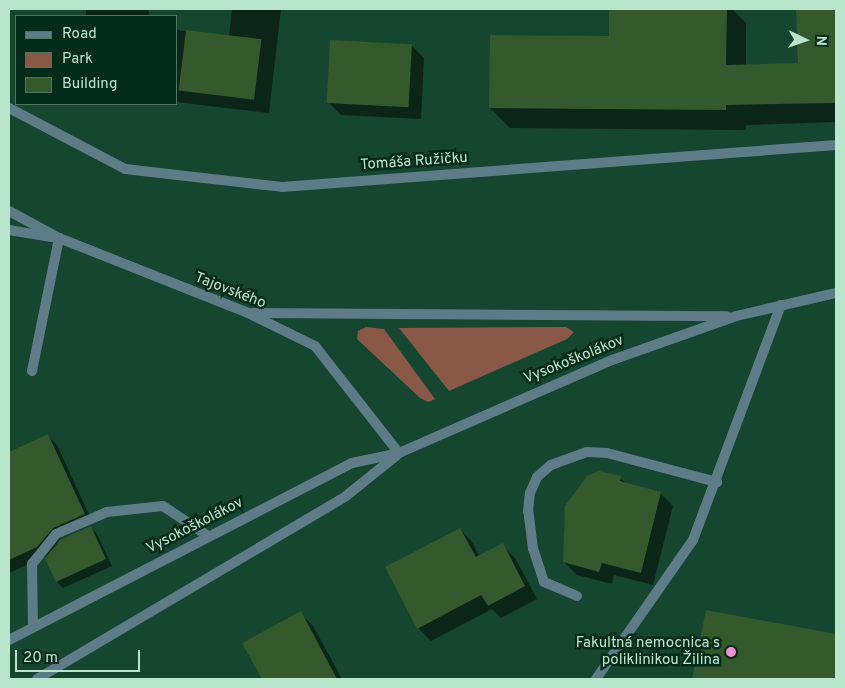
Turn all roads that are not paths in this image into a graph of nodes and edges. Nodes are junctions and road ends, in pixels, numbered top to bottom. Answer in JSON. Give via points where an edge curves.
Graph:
{"nodes":[{"id":1,"x":9,"y":108,"type":"edge"},
{"id":2,"x":836,"y":145,"type":"edge"},
{"id":3,"x":9,"y":211,"type":"edge"},
{"id":4,"x":9,"y":230,"type":"edge"},
{"id":5,"x":59,"y":238,"type":"junction"},
{"id":6,"x":836,"y":293,"type":"edge"},
{"id":7,"x":781,"y":305,"type":"junction"},
{"id":8,"x":248,"y":313,"type":"junction"},
{"id":9,"x":736,"y":316,"type":"junction"},
{"id":10,"x":32,"y":371,"type":"dead end"},
{"id":11,"x":399,"y":453,"type":"junction"},
{"id":12,"x":717,"y":482,"type":"junction"},
{"id":13,"x":208,"y":536,"type":"junction"},
{"id":14,"x":577,"y":596,"type":"dead end"},
{"id":15,"x":34,"y":627,"type":"junction"},
{"id":16,"x":9,"y":640,"type":"edge"},
{"id":17,"x":36,"y":679,"type":"edge"},
{"id":18,"x":596,"y":679,"type":"edge"}],
"edges":[{"from":1,"to":2,"type":"street","name":"Tomáša Ružičku","via":[[125,169],[282,187]]},
{"from":3,"to":5,"type":"street","name":"Tajovského"},
{"from":4,"to":5,"type":"street"},
{"from":5,"to":8,"type":"street","name":"Tajovského"},
{"from":5,"to":10,"type":"street"},
{"from":6,"to":7,"type":"street"},
{"from":7,"to":9,"type":"street"},
{"from":7,"to":12,"type":"street"},
{"from":8,"to":9,"type":"street"},
{"from":8,"to":11,"type":"street","name":"Tajovského","via":[[315,346]]},
{"from":9,"to":11,"type":"street","name":"Vysokoškolákov","via":[[612,360]]},
{"from":11,"to":13,"type":"street","name":"Vysokoškolákov","via":[[352,463]]},
{"from":11,"to":17,"type":"street","name":"Vysokoškolákov","via":[[346,496]]},
{"from":12,"to":14,"type":"street","via":[[607,452],[587,452],[550,465],[537,477],[530,493],[528,511],[533,549],[544,582]]},
{"from":12,"to":18,"type":"street","via":[[693,540]]},
{"from":13,"to":15,"type":"street","name":"Vysokoškolákov"},
{"from":13,"to":15,"type":"street","via":[[163,506],[107,512],[56,534],[32,564]]},
{"from":15,"to":16,"type":"street","name":"Vysokoškolákov"}]}
